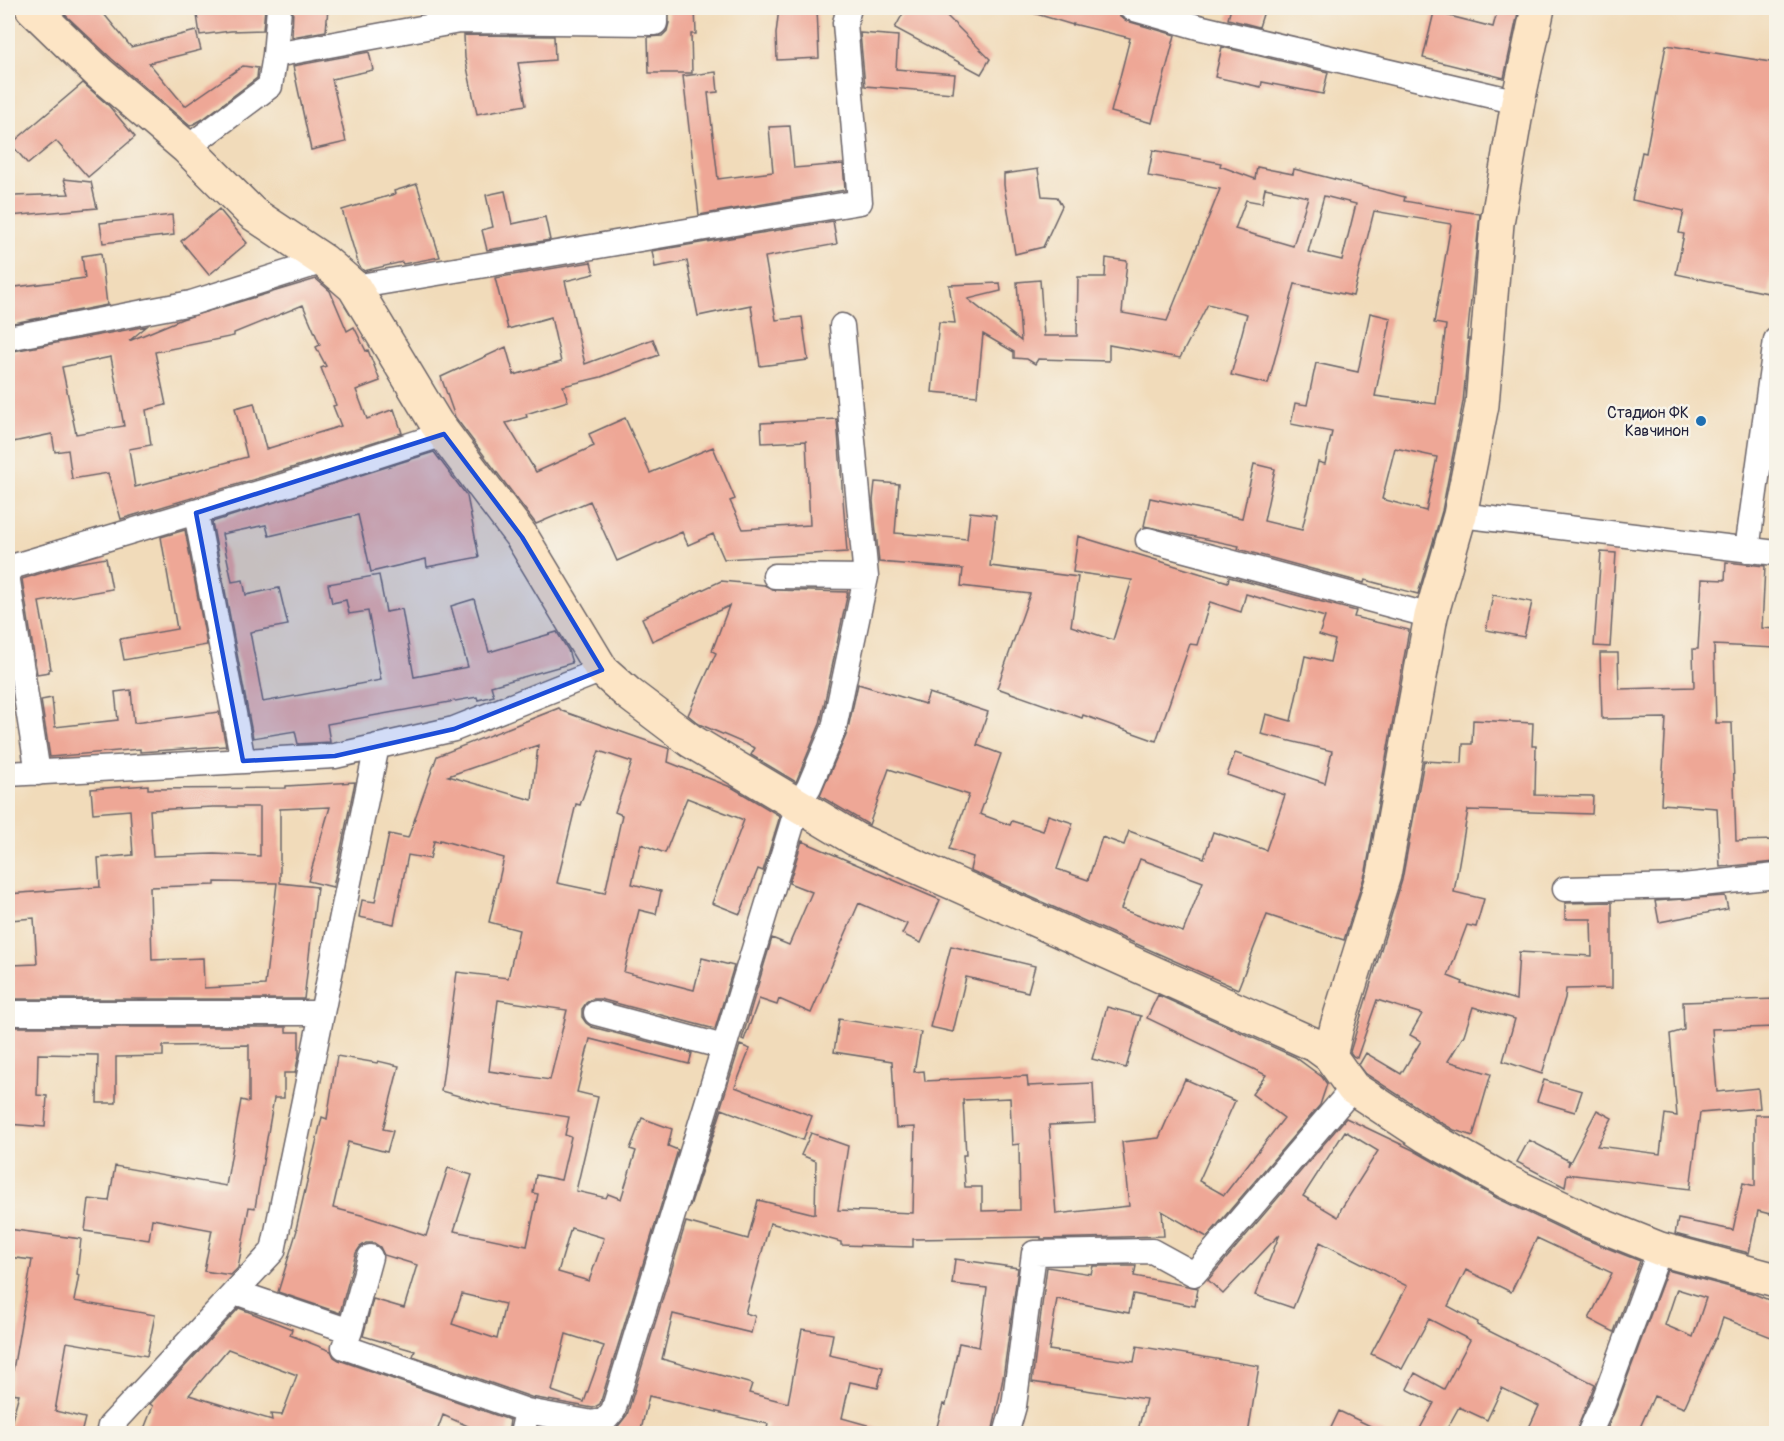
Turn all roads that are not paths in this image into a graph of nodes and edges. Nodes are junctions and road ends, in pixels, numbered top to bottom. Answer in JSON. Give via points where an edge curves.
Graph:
{"nodes":[{"id":1,"x":32,"y":8,"type":"edge"},
{"id":2,"x":279,"y":8,"type":"edge"},
{"id":3,"x":655,"y":8,"type":"edge"},
{"id":4,"x":849,"y":8,"type":"edge"},
{"id":5,"x":1131,"y":8,"type":"edge"},
{"id":6,"x":1538,"y":8,"type":"edge"},
{"id":7,"x":275,"y":55,"type":"junction"},
{"id":8,"x":1518,"y":102,"type":"junction"},
{"id":9,"x":188,"y":148,"type":"junction"},
{"id":10,"x":324,"y":261,"type":"junction"},
{"id":11,"x":354,"y":287,"type":"junction"},
{"id":12,"x":842,"y":326,"type":"dead end"},
{"id":13,"x":8,"y":338,"type":"edge"},
{"id":14,"x":1776,"y":340,"type":"edge"},
{"id":15,"x":444,"y":434,"type":"junction"},
{"id":16,"x":196,"y":513,"type":"junction"},
{"id":17,"x":1460,"y":515,"type":"junction"},
{"id":18,"x":1148,"y":540,"type":"dead end"},
{"id":19,"x":1747,"y":550,"type":"junction"},
{"id":20,"x":1776,"y":553,"type":"edge"},
{"id":21,"x":8,"y":568,"type":"edge"},
{"id":22,"x":775,"y":576,"type":"dead end"},
{"id":23,"x":866,"y":577,"type":"junction"},
{"id":24,"x":8,"y":581,"type":"edge"},
{"id":25,"x":1431,"y":616,"type":"junction"},
{"id":26,"x":602,"y":670,"type":"junction"},
{"id":27,"x":377,"y":746,"type":"junction"},
{"id":28,"x":243,"y":761,"type":"junction"},
{"id":29,"x":38,"y":773,"type":"junction"},
{"id":30,"x":8,"y":774,"type":"edge"},
{"id":31,"x":798,"y":805,"type":"junction"},
{"id":32,"x":1776,"y":876,"type":"edge"},
{"id":33,"x":1565,"y":889,"type":"dead end"},
{"id":34,"x":8,"y":1013,"type":"edge"},
{"id":35,"x":322,"y":1013,"type":"junction"},
{"id":36,"x":596,"y":1013,"type":"dead end"},
{"id":37,"x":724,"y":1047,"type":"junction"},
{"id":38,"x":1330,"y":1056,"type":"junction"},
{"id":39,"x":1353,"y":1088,"type":"junction"},
{"id":40,"x":1660,"y":1249,"type":"junction"},
{"id":41,"x":370,"y":1257,"type":"dead end"},
{"id":42,"x":1776,"y":1280,"type":"edge"},
{"id":43,"x":235,"y":1292,"type":"junction"},
{"id":44,"x":350,"y":1331,"type":"junction"},
{"id":45,"x":525,"y":1422,"type":"edge"},
{"id":46,"x":108,"y":1434,"type":"edge"},
{"id":47,"x":1006,"y":1434,"type":"edge"},
{"id":48,"x":1589,"y":1434,"type":"edge"}],
"edges":[{"from":1,"to":9,"type":"street","via":[[99,73]]},
{"from":2,"to":7,"type":"street"},
{"from":3,"to":7,"type":"street","via":[[656,23],[459,21]]},
{"from":4,"to":11,"type":"street","via":[[845,23],[860,202]]},
{"from":5,"to":8,"type":"street"},
{"from":6,"to":8,"type":"street"},
{"from":7,"to":9,"type":"street","via":[[270,86]]},
{"from":8,"to":17,"type":"street","via":[[1497,223],[1482,405]]},
{"from":9,"to":10,"type":"street","via":[[252,213]]},
{"from":10,"to":11,"type":"street"},
{"from":10,"to":13,"type":"street","via":[[191,303]]},
{"from":11,"to":15,"type":"street"},
{"from":12,"to":23,"type":"street"},
{"from":14,"to":19,"type":"street"},
{"from":15,"to":16,"type":"street"},
{"from":15,"to":26,"type":"street","via":[[522,537]]},
{"from":16,"to":21,"type":"street"},
{"from":16,"to":28,"type":"street"},
{"from":17,"to":19,"type":"street"},
{"from":17,"to":25,"type":"street"},
{"from":18,"to":25,"type":"street"},
{"from":19,"to":20,"type":"street"},
{"from":22,"to":23,"type":"street"},
{"from":23,"to":31,"type":"street","via":[[834,728]]},
{"from":24,"to":29,"type":"street"},
{"from":25,"to":38,"type":"street","via":[[1384,875]]},
{"from":26,"to":27,"type":"street","via":[[454,729]]},
{"from":26,"to":31,"type":"street","via":[[691,741]]},
{"from":27,"to":28,"type":"street","via":[[335,756]]},
{"from":27,"to":35,"type":"street"},
{"from":28,"to":29,"type":"street"},
{"from":29,"to":30,"type":"street"},
{"from":31,"to":37,"type":"street"},
{"from":31,"to":38,"type":"street","via":[[855,839],[1315,1045]]},
{"from":32,"to":33,"type":"street","via":[[1683,886]]},
{"from":34,"to":35,"type":"street"},
{"from":35,"to":43,"type":"street","via":[[273,1251]]},
{"from":36,"to":37,"type":"street"},
{"from":37,"to":45,"type":"street","via":[[613,1411],[604,1420],[593,1423]]},
{"from":38,"to":39,"type":"street"},
{"from":39,"to":40,"type":"street","via":[[1505,1181]]},
{"from":39,"to":47,"type":"street","via":[[1194,1274],[1152,1251],[1034,1253],[1014,1406]]},
{"from":40,"to":42,"type":"street"},
{"from":40,"to":48,"type":"street"},
{"from":41,"to":44,"type":"street"},
{"from":43,"to":44,"type":"street"},
{"from":43,"to":46,"type":"street","via":[[110,1426]]},
{"from":44,"to":45,"type":"street","via":[[344,1347]]}]}
